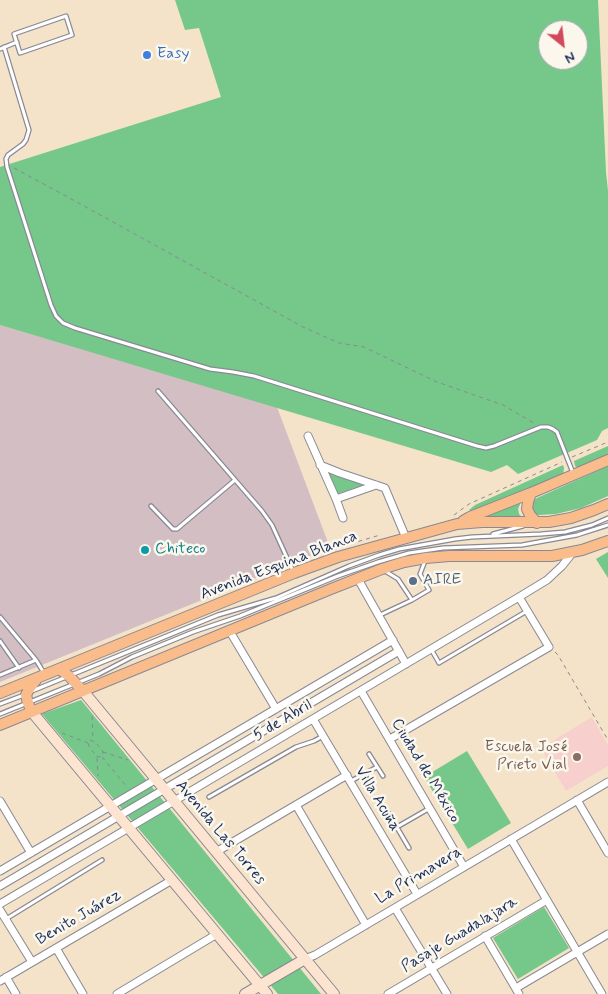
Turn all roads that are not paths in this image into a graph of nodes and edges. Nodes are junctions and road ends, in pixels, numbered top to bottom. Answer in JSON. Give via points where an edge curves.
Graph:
{"nodes":[{"id":1,"x":17,"y":42,"type":"junction"},
{"id":2,"x":4,"y":47,"type":"junction"},
{"id":3,"x":0,"y":49,"type":"edge"},
{"id":4,"x":158,"y":391,"type":"dead end"},
{"id":5,"x":308,"y":436,"type":"dead end"},
{"id":6,"x":608,"y":460,"type":"edge"},
{"id":7,"x":320,"y":464,"type":"junction"},
{"id":8,"x":574,"y":475,"type":"junction"},
{"id":9,"x":234,"y":480,"type":"junction"},
{"id":10,"x":376,"y":484,"type":"junction"},
{"id":11,"x":531,"y":493,"type":"junction"},
{"id":12,"x":336,"y":499,"type":"junction"},
{"id":13,"x":608,"y":504,"type":"edge"},
{"id":14,"x":151,"y":506,"type":"dead end"},
{"id":15,"x":343,"y":518,"type":"dead end"},
{"id":16,"x":608,"y":518,"type":"edge"},
{"id":17,"x":455,"y":520,"type":"junction"},
{"id":18,"x":537,"y":523,"type":"junction"},
{"id":19,"x":608,"y":525,"type":"edge"},
{"id":20,"x":485,"y":536,"type":"junction"},
{"id":21,"x":406,"y":538,"type":"junction"},
{"id":22,"x":608,"y":541,"type":"edge"},
{"id":23,"x":573,"y":552,"type":"junction"},
{"id":24,"x":426,"y":558,"type":"junction"},
{"id":25,"x":382,"y":569,"type":"junction"},
{"id":26,"x":294,"y":573,"type":"junction"},
{"id":27,"x":358,"y":578,"type":"junction"},
{"id":28,"x":519,"y":597,"type":"junction"},
{"id":29,"x":412,"y":600,"type":"junction"},
{"id":30,"x":528,"y":611,"type":"junction"},
{"id":31,"x":379,"y":616,"type":"junction"},
{"id":32,"x":0,"y":617,"type":"edge"},
{"id":33,"x":229,"y":630,"type":"junction"},
{"id":34,"x":393,"y":640,"type":"junction"},
{"id":35,"x":0,"y":641,"type":"edge"},
{"id":36,"x":431,"y":649,"type":"junction"},
{"id":37,"x":399,"y":651,"type":"junction"},
{"id":38,"x":36,"y":660,"type":"junction"},
{"id":39,"x":406,"y":664,"type":"junction"},
{"id":40,"x":19,"y":668,"type":"junction"},
{"id":41,"x":59,"y":669,"type":"junction"},
{"id":42,"x":0,"y":676,"type":"edge"},
{"id":43,"x":42,"y":676,"type":"junction"},
{"id":44,"x":76,"y":683,"type":"junction"},
{"id":45,"x":361,"y":690,"type":"junction"},
{"id":46,"x":0,"y":694,"type":"edge"},
{"id":47,"x":29,"y":703,"type":"junction"},
{"id":48,"x":0,"y":704,"type":"edge"},
{"id":49,"x":276,"y":709,"type":"junction"},
{"id":50,"x":0,"y":714,"type":"edge"},
{"id":51,"x":313,"y":719,"type":"junction"},
{"id":52,"x":0,"y":725,"type":"edge"},
{"id":53,"x":323,"y":736,"type":"junction"},
{"id":54,"x":390,"y":739,"type":"junction"},
{"id":55,"x":369,"y":754,"type":"dead end"},
{"id":56,"x":377,"y":766,"type":"junction"},
{"id":57,"x":383,"y":776,"type":"dead end"},
{"id":58,"x":349,"y":778,"type":"junction"},
{"id":59,"x":156,"y":779,"type":"junction"},
{"id":60,"x":608,"y":782,"type":"edge"},
{"id":61,"x":164,"y":789,"type":"junction"},
{"id":62,"x":209,"y":797,"type":"dead end"},
{"id":63,"x":576,"y":800,"type":"junction"},
{"id":64,"x":0,"y":801,"type":"edge"},
{"id":65,"x":174,"y":801,"type":"junction"},
{"id":66,"x":296,"y":805,"type":"junction"},
{"id":67,"x":111,"y":806,"type":"junction"},
{"id":68,"x":385,"y":807,"type":"dead end"},
{"id":69,"x":430,"y":807,"type":"junction"},
{"id":70,"x":119,"y":816,"type":"junction"},
{"id":71,"x":397,"y":827,"type":"junction"},
{"id":72,"x":128,"y":828,"type":"junction"},
{"id":73,"x":511,"y":839,"type":"junction"},
{"id":74,"x":409,"y":848,"type":"dead end"},
{"id":75,"x":216,"y":852,"type":"junction"},
{"id":76,"x":31,"y":853,"type":"junction"},
{"id":77,"x":608,"y":853,"type":"edge"},
{"id":78,"x":102,"y":860,"type":"dead end"},
{"id":79,"x":464,"y":867,"type":"junction"},
{"id":80,"x":0,"y":871,"type":"edge"},
{"id":81,"x":172,"y":880,"type":"junction"},
{"id":82,"x":0,"y":886,"type":"edge"},
{"id":83,"x":418,"y":894,"type":"junction"},
{"id":84,"x":547,"y":900,"type":"junction"},
{"id":85,"x":0,"y":904,"type":"edge"},
{"id":86,"x":395,"y":908,"type":"junction"},
{"id":87,"x":0,"y":910,"type":"edge"},
{"id":88,"x":5,"y":919,"type":"junction"},
{"id":89,"x":366,"y":925,"type":"junction"},
{"id":90,"x":218,"y":934,"type":"junction"},
{"id":91,"x":608,"y":934,"type":"edge"},
{"id":92,"x":485,"y":936,"type":"junction"},
{"id":93,"x":56,"y":948,"type":"junction"},
{"id":94,"x":578,"y":952,"type":"junction"},
{"id":95,"x":305,"y":959,"type":"junction"},
{"id":96,"x":32,"y":962,"type":"junction"},
{"id":97,"x":431,"y":968,"type":"junction"},
{"id":98,"x":3,"y":979,"type":"edge"},
{"id":99,"x":260,"y":985,"type":"junction"},
{"id":100,"x":517,"y":991,"type":"edge"},
{"id":101,"x":16,"y":994,"type":"edge"},
{"id":102,"x":83,"y":994,"type":"edge"},
{"id":103,"x":117,"y":994,"type":"edge"},
{"id":104,"x":245,"y":994,"type":"edge"},
{"id":105,"x":267,"y":994,"type":"edge"},
{"id":106,"x":334,"y":994,"type":"edge"},
{"id":107,"x":388,"y":994,"type":"edge"},
{"id":108,"x":447,"y":994,"type":"edge"},
{"id":109,"x":602,"y":994,"type":"edge"}],
"edges":[{"from":1,"to":1,"type":"lane","via":[[20,53],[72,35],[66,16],[14,34]]},
{"from":1,"to":2,"type":"lane"},
{"from":2,"to":3,"type":"lane"},
{"from":2,"to":8,"type":"lane","via":[[29,130],[23,144],[8,155],[7,165],[51,305],[63,323],[210,369],[254,376],[486,448],[548,427],[558,432]]},
{"from":4,"to":9,"type":"lane"},
{"from":5,"to":7,"type":"street"},
{"from":6,"to":8,"type":"main road"},
{"from":7,"to":10,"type":"street"},
{"from":7,"to":12,"type":"street"},
{"from":8,"to":11,"type":"main road"},
{"from":9,"to":14,"type":"lane","via":[[177,529]]},
{"from":9,"to":26,"type":"lane","via":[[272,525]]},
{"from":10,"to":12,"type":"street"},
{"from":10,"to":21,"type":"street","via":[[385,488]]},
{"from":11,"to":17,"type":"main road"},
{"from":11,"to":18,"type":"main road","via":[[527,509]]},
{"from":12,"to":15,"type":"street"},
{"from":13,"to":18,"type":"main road","name":"Avenida Esquina Blanca","via":[[571,518]]},
{"from":16,"to":20,"type":"lane","via":[[565,532]]},
{"from":17,"to":18,"type":"main road","name":"Avenida Esquina Blanca"},
{"from":17,"to":21,"type":"main road","name":"Avenida Esquina Blanca"},
{"from":18,"to":20,"type":"lane"},
{"from":19,"to":44,"type":"lane","via":[[577,535],[522,545],[444,548],[378,562],[147,650]]},
{"from":20,"to":44,"type":"lane","via":[[439,541],[368,559],[276,598],[218,616]]},
{"from":21,"to":26,"type":"main road","name":"Avenida Esquina Blanca"},
{"from":22,"to":23,"type":"main road"},
{"from":23,"to":24,"type":"main road","via":[[542,556]]},
{"from":23,"to":28,"type":"street","name":"5 de Abril","via":[[547,580]]},
{"from":24,"to":25,"type":"main road"},
{"from":24,"to":29,"type":"lane","via":[[420,574],[429,590]]},
{"from":25,"to":27,"type":"main road"},
{"from":25,"to":29,"type":"lane","via":[[398,579]]},
{"from":26,"to":41,"type":"main road","name":"Avenida Esquina Blanca"},
{"from":27,"to":31,"type":"street"},
{"from":27,"to":33,"type":"main road"},
{"from":28,"to":30,"type":"street"},
{"from":28,"to":36,"type":"street","name":"5 de Abril"},
{"from":29,"to":31,"type":"lane"},
{"from":30,"to":36,"type":"lane","via":[[439,663]]},
{"from":30,"to":54,"type":"street","via":[[548,647]]},
{"from":31,"to":34,"type":"street"},
{"from":32,"to":38,"type":"lane"},
{"from":33,"to":44,"type":"main road"},
{"from":33,"to":49,"type":"street"},
{"from":34,"to":37,"type":"street"},
{"from":34,"to":49,"type":"street","name":"5 de Abril"},
{"from":35,"to":40,"type":"lane"},
{"from":36,"to":39,"type":"street","name":"5 de Abril"},
{"from":37,"to":39,"type":"street"},
{"from":37,"to":61,"type":"street"},
{"from":38,"to":40,"type":"lane"},
{"from":38,"to":43,"type":"lane"},
{"from":39,"to":45,"type":"street","name":"5 de Abril"},
{"from":40,"to":42,"type":"lane"},
{"from":41,"to":43,"type":"main road","name":"Avenida Esquina Blanca"},
{"from":41,"to":44,"type":"main road"},
{"from":43,"to":46,"type":"main road","name":"Avenida Esquina Blanca"},
{"from":43,"to":47,"type":"main road","via":[[31,685]]},
{"from":44,"to":47,"type":"main road"},
{"from":44,"to":47,"type":"lane"},
{"from":44,"to":59,"type":"street","name":"Avenida Las Torres"},
{"from":45,"to":51,"type":"street","name":"5 de Abril"},
{"from":45,"to":54,"type":"street","name":"Ciudad de México"},
{"from":47,"to":48,"type":"lane"},
{"from":47,"to":50,"type":"lane"},
{"from":47,"to":52,"type":"main road"},
{"from":47,"to":67,"type":"street"},
{"from":49,"to":59,"type":"street","name":"5 de Abril"},
{"from":51,"to":53,"type":"street","name":"Villa Acuña"},
{"from":51,"to":65,"type":"street","name":"5 de Abril"},
{"from":53,"to":58,"type":"street","name":"Villa Acuña"},
{"from":53,"to":62,"type":"lane","via":[[296,747]]},
{"from":54,"to":69,"type":"street","name":"Ciudad de México"},
{"from":55,"to":56,"type":"lane"},
{"from":56,"to":57,"type":"lane"},
{"from":56,"to":58,"type":"lane"},
{"from":58,"to":66,"type":"street"},
{"from":58,"to":83,"type":"street","name":"Villa Acuña"},
{"from":59,"to":61,"type":"street","name":"Avenida Las Torres"},
{"from":59,"to":67,"type":"street","name":"5 de Abril"},
{"from":60,"to":63,"type":"street","name":"La Primavera"},
{"from":61,"to":65,"type":"street","name":"Avenida Las Torres"},
{"from":61,"to":70,"type":"street"},
{"from":63,"to":73,"type":"street","name":"La Primavera"},
{"from":63,"to":77,"type":"street"},
{"from":64,"to":76,"type":"street"},
{"from":65,"to":72,"type":"street","name":"5 de Abril"},
{"from":65,"to":75,"type":"street","name":"Avenida Las Torres"},
{"from":66,"to":75,"type":"street"},
{"from":66,"to":89,"type":"street"},
{"from":67,"to":70,"type":"street"},
{"from":67,"to":76,"type":"street","name":"5 de Abril"},
{"from":68,"to":71,"type":"lane"},
{"from":69,"to":71,"type":"lane"},
{"from":69,"to":79,"type":"street","name":"Ciudad de México"},
{"from":70,"to":72,"type":"street"},
{"from":70,"to":82,"type":"street"},
{"from":71,"to":74,"type":"lane"},
{"from":72,"to":81,"type":"street"},
{"from":72,"to":85,"type":"street","name":"5 de Abril"},
{"from":73,"to":79,"type":"street","name":"La Primavera"},
{"from":73,"to":84,"type":"street"},
{"from":75,"to":95,"type":"street","name":"Avenida Las Torres"},
{"from":76,"to":80,"type":"street","name":"5 de Abril"},
{"from":78,"to":88,"type":"lane"},
{"from":79,"to":83,"type":"street","name":"La Primavera"},
{"from":81,"to":90,"type":"street"},
{"from":81,"to":93,"type":"street","name":"Benito Juárez"},
{"from":83,"to":86,"type":"street","name":"La Primavera"},
{"from":84,"to":92,"type":"street","name":"Pasaje Guadalajara"},
{"from":84,"to":94,"type":"street"},
{"from":86,"to":89,"type":"street","name":"La Primavera"},
{"from":86,"to":97,"type":"street"},
{"from":87,"to":88,"type":"street"},
{"from":88,"to":96,"type":"street"},
{"from":89,"to":95,"type":"street","name":"La Primavera"},
{"from":90,"to":99,"type":"street"},
{"from":90,"to":103,"type":"street"},
{"from":91,"to":94,"type":"street"},
{"from":92,"to":97,"type":"street","name":"Pasaje Guadalajara"},
{"from":92,"to":100,"type":"street"},
{"from":93,"to":96,"type":"street","name":"Benito Juárez"},
{"from":93,"to":102,"type":"street"},
{"from":94,"to":100,"type":"street"},
{"from":94,"to":109,"type":"street"},
{"from":95,"to":99,"type":"street","name":"La Primavera"},
{"from":95,"to":106,"type":"street","name":"Avenida Las Torres"},
{"from":96,"to":98,"type":"street","name":"Benito Juárez"},
{"from":97,"to":107,"type":"street","name":"Pasaje Guadalajara"},
{"from":97,"to":108,"type":"street"},
{"from":98,"to":101,"type":"street"},
{"from":99,"to":104,"type":"street","name":"La Primavera"},
{"from":99,"to":105,"type":"street"}]}
